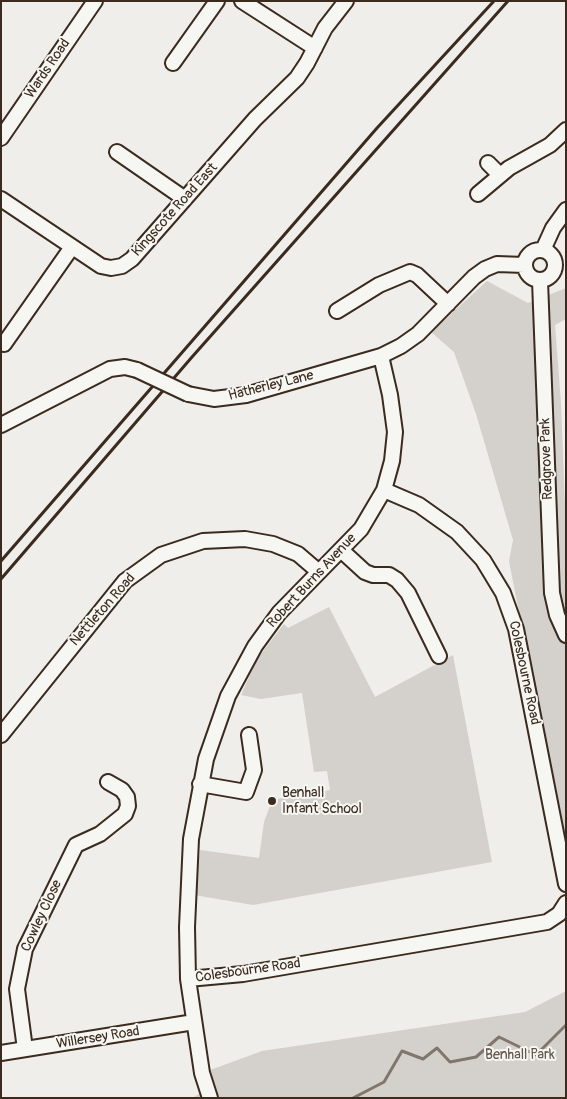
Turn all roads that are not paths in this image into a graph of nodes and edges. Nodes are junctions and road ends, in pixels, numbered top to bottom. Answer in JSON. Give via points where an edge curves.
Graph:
{"nodes":[{"id":1,"x":95,"y":1,"type":"edge"},
{"id":2,"x":217,"y":1,"type":"edge"},
{"id":3,"x":242,"y":1,"type":"edge"},
{"id":4,"x":346,"y":1,"type":"edge"},
{"id":5,"x":315,"y":48,"type":"junction"},
{"id":6,"x":173,"y":63,"type":"dead end"},
{"id":7,"x":566,"y":130,"type":"edge"},
{"id":8,"x":1,"y":138,"type":"edge"},
{"id":9,"x":117,"y":152,"type":"dead end"},
{"id":10,"x":488,"y":163,"type":"dead end"},
{"id":11,"x":500,"y":175,"type":"junction"},
{"id":12,"x":478,"y":194,"type":"dead end"},
{"id":13,"x":1,"y":199,"type":"edge"},
{"id":14,"x":185,"y":199,"type":"junction"},
{"id":15,"x":566,"y":210,"type":"edge"},
{"id":16,"x":72,"y":247,"type":"junction"},
{"id":17,"x":543,"y":250,"type":"junction"},
{"id":18,"x":524,"y":265,"type":"junction"},
{"id":19,"x":561,"y":268,"type":"edge"},
{"id":20,"x":540,"y":281,"type":"junction"},
{"id":21,"x":448,"y":304,"type":"junction"},
{"id":22,"x":337,"y":311,"type":"dead end"},
{"id":23,"x":4,"y":344,"type":"dead end"},
{"id":24,"x":381,"y":356,"type":"junction"},
{"id":25,"x":1,"y":425,"type":"edge"},
{"id":26,"x":384,"y":490,"type":"junction"},
{"id":27,"x":341,"y":550,"type":"junction"},
{"id":28,"x":319,"y":572,"type":"junction"},
{"id":29,"x":566,"y":635,"type":"edge"},
{"id":30,"x":439,"y":656,"type":"dead end"},
{"id":31,"x":1,"y":735,"type":"edge"},
{"id":32,"x":249,"y":735,"type":"dead end"},
{"id":33,"x":108,"y":782,"type":"dead end"},
{"id":34,"x":200,"y":784,"type":"junction"},
{"id":35,"x":566,"y":884,"type":"edge"},
{"id":36,"x":566,"y":903,"type":"edge"},
{"id":37,"x":188,"y":979,"type":"junction"},
{"id":38,"x":194,"y":1022,"type":"junction"},
{"id":39,"x":25,"y":1050,"type":"junction"},
{"id":40,"x":1,"y":1053,"type":"edge"},
{"id":41,"x":209,"y":1097,"type":"edge"}],
"edges":[{"from":1,"to":8,"type":"street","name":"Wards Road"},
{"from":2,"to":6,"type":"street"},
{"from":3,"to":5,"type":"street"},
{"from":4,"to":5,"type":"street","name":"Kingscote Road East","via":[[325,28]]},
{"from":5,"to":14,"type":"street","name":"Kingscote Road East","via":[[297,78],[240,135]]},
{"from":7,"to":11,"type":"street","via":[[546,148]]},
{"from":9,"to":14,"type":"street"},
{"from":10,"to":11,"type":"street"},
{"from":11,"to":12,"type":"street"},
{"from":13,"to":16,"type":"street","name":"Kingscote Road East"},
{"from":14,"to":16,"type":"street","name":"Kingscote Road East","via":[[122,266],[101,266]]},
{"from":15,"to":17,"type":"street"},
{"from":16,"to":23,"type":"street"},
{"from":17,"to":18,"type":"street","via":[[530,253]]},
{"from":17,"to":19,"type":"street","via":[[550,253]]},
{"from":18,"to":20,"type":"street","via":[[526,273]]},
{"from":18,"to":21,"type":"street","name":"Hatherley Lane","via":[[497,264],[485,269]]},
{"from":19,"to":20,"type":"street"},
{"from":20,"to":29,"type":"street","name":"Redgrove Park","via":[[552,593],[557,616]]},
{"from":21,"to":22,"type":"street","via":[[410,272],[379,285]]},
{"from":21,"to":24,"type":"street","name":"Hatherley Lane","via":[[418,334]]},
{"from":24,"to":25,"type":"street","name":"Hatherley Lane","bridge":true,"via":[[246,396],[214,399],[188,394],[138,370],[125,367],[110,369]]},
{"from":24,"to":26,"type":"street","name":"Robert Burns Avenue","via":[[394,432],[392,461]]},
{"from":26,"to":27,"type":"street","name":"Robert Burns Avenue","via":[[362,529]]},
{"from":26,"to":35,"type":"street","name":"Colesbourne Road","via":[[419,505],[457,532],[483,560],[503,593],[516,629]]},
{"from":27,"to":28,"type":"street","name":"Robert Burns Avenue"},
{"from":27,"to":30,"type":"street","via":[[365,572],[390,574],[397,580],[408,593]]},
{"from":28,"to":31,"type":"street","name":"Nettleton Road","via":[[298,554],[273,544],[245,539],[203,541],[161,555],[125,581]]},
{"from":28,"to":34,"type":"street","name":"Robert Burns Avenue","via":[[279,613],[244,664],[213,735]]},
{"from":32,"to":34,"type":"street","via":[[254,770],[246,792]]},
{"from":33,"to":39,"type":"street","name":"Cowley Close","via":[[127,797],[125,814],[100,834],[76,845],[29,937],[21,962],[17,989]]},
{"from":34,"to":37,"type":"street","name":"Robert Burns Avenue","via":[[188,866]]},
{"from":36,"to":37,"type":"street","name":"Colesbourne Road","via":[[559,914],[547,922],[243,974]]},
{"from":37,"to":38,"type":"street","name":"Robert Burns Avenue"},
{"from":38,"to":39,"type":"street","name":"Willersey Road"},
{"from":38,"to":41,"type":"street","name":"Robert Burns Avenue"},
{"from":39,"to":40,"type":"street","name":"Willersey Road"}]}
